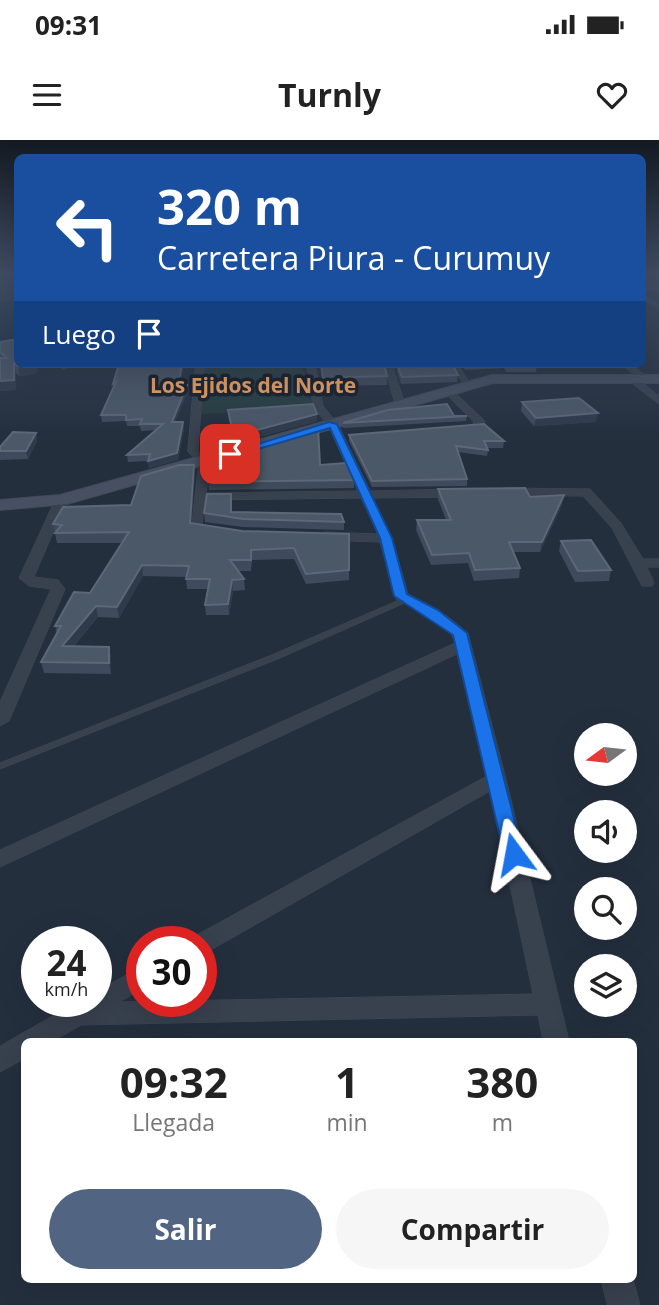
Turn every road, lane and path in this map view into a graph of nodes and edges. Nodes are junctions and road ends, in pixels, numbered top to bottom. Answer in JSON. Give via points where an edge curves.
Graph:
{"nodes":[{"id":1,"x":200,"y":368,"type":"edge"},
{"id":2,"x":316,"y":368,"type":"edge"},
{"id":3,"x":389,"y":368,"type":"edge"},
{"id":4,"x":457,"y":368,"type":"edge"},
{"id":5,"x":640,"y":375,"type":"edge"},
{"id":6,"x":469,"y":385,"type":"junction"},
{"id":7,"x":449,"y":391,"type":"junction"},
{"id":8,"x":659,"y":401,"type":"edge"},
{"id":9,"x":400,"y":404,"type":"junction"},
{"id":10,"x":335,"y":430,"type":"junction"},
{"id":11,"x":449,"y":430,"type":"edge"},
{"id":12,"x":352,"y":435,"type":"edge"},
{"id":13,"x":205,"y":461,"type":"junction"},
{"id":14,"x":472,"y":492,"type":"edge"},
{"id":15,"x":486,"y":492,"type":"edge"},
{"id":16,"x":366,"y":495,"type":"junction"},
{"id":17,"x":200,"y":497,"type":"junction"},
{"id":18,"x":61,"y":500,"type":"junction"},
{"id":19,"x":0,"y":505,"type":"edge"},
{"id":20,"x":231,"y":533,"type":"edge"},
{"id":21,"x":308,"y":536,"type":"edge"},
{"id":22,"x":386,"y":538,"type":"junction"},
{"id":23,"x":639,"y":563,"type":"junction"},
{"id":24,"x":659,"y":563,"type":"edge"},
{"id":25,"x":648,"y":583,"type":"dead end"},
{"id":26,"x":405,"y":601,"type":"junction"},
{"id":27,"x":464,"y":645,"type":"junction"},
{"id":28,"x":0,"y":721,"type":"edge"},
{"id":29,"x":0,"y":766,"type":"edge"},
{"id":30,"x":497,"y":779,"type":"junction"},
{"id":31,"x":0,"y":859,"type":"edge"},
{"id":32,"x":217,"y":935,"type":"edge"},
{"id":33,"x":547,"y":1004,"type":"junction"},
{"id":34,"x":112,"y":1013,"type":"edge"},
{"id":35,"x":71,"y":1017,"type":"edge"},
{"id":36,"x":36,"y":1038,"type":"edge"},
{"id":37,"x":555,"y":1038,"type":"edge"},
{"id":38,"x":21,"y":1047,"type":"edge"},
{"id":39,"x":0,"y":1060,"type":"edge"},
{"id":40,"x":618,"y":1283,"type":"edge"},
{"id":41,"x":624,"y":1305,"type":"edge"}],
"edges":[{"from":1,"to":13,"type":"street","via":[[193,452]]},
{"from":2,"to":10,"type":"street","via":[[318,407]]},
{"from":3,"to":9,"type":"street"},
{"from":4,"to":6,"type":"street"},
{"from":5,"to":6,"type":"main road","via":[[503,379]]},
{"from":5,"to":8,"type":"street"},
{"from":6,"to":7,"type":"main road"},
{"from":7,"to":9,"type":"main road"},
{"from":7,"to":11,"type":"street","via":[[480,422],[475,428]]},
{"from":9,"to":10,"type":"main road"},
{"from":10,"to":12,"type":"street"},
{"from":10,"to":13,"type":"main road"},
{"from":10,"to":16,"type":"street"},
{"from":13,"to":17,"type":"street"},
{"from":13,"to":18,"type":"main road"},
{"from":14,"to":16,"type":"street"},
{"from":15,"to":23,"type":"street","via":[[586,492],[617,526]]},
{"from":16,"to":17,"type":"street"},
{"from":16,"to":22,"type":"street"},
{"from":17,"to":20,"type":"street","via":[[195,527]]},
{"from":18,"to":19,"type":"main road"},
{"from":18,"to":28,"type":"street","via":[[26,578],[53,583],[58,589]]},
{"from":21,"to":22,"type":"street"},
{"from":22,"to":26,"type":"street"},
{"from":23,"to":24,"type":"street"},
{"from":23,"to":25,"type":"street"},
{"from":26,"to":27,"type":"street","via":[[452,626]]},
{"from":26,"to":29,"type":"lane"},
{"from":27,"to":30,"type":"street"},
{"from":27,"to":31,"type":"street"},
{"from":30,"to":32,"type":"street"},
{"from":30,"to":33,"type":"street"},
{"from":33,"to":34,"type":"street"},
{"from":33,"to":37,"type":"street"},
{"from":35,"to":36,"type":"street"},
{"from":38,"to":39,"type":"street"},
{"from":40,"to":41,"type":"street"}]}
